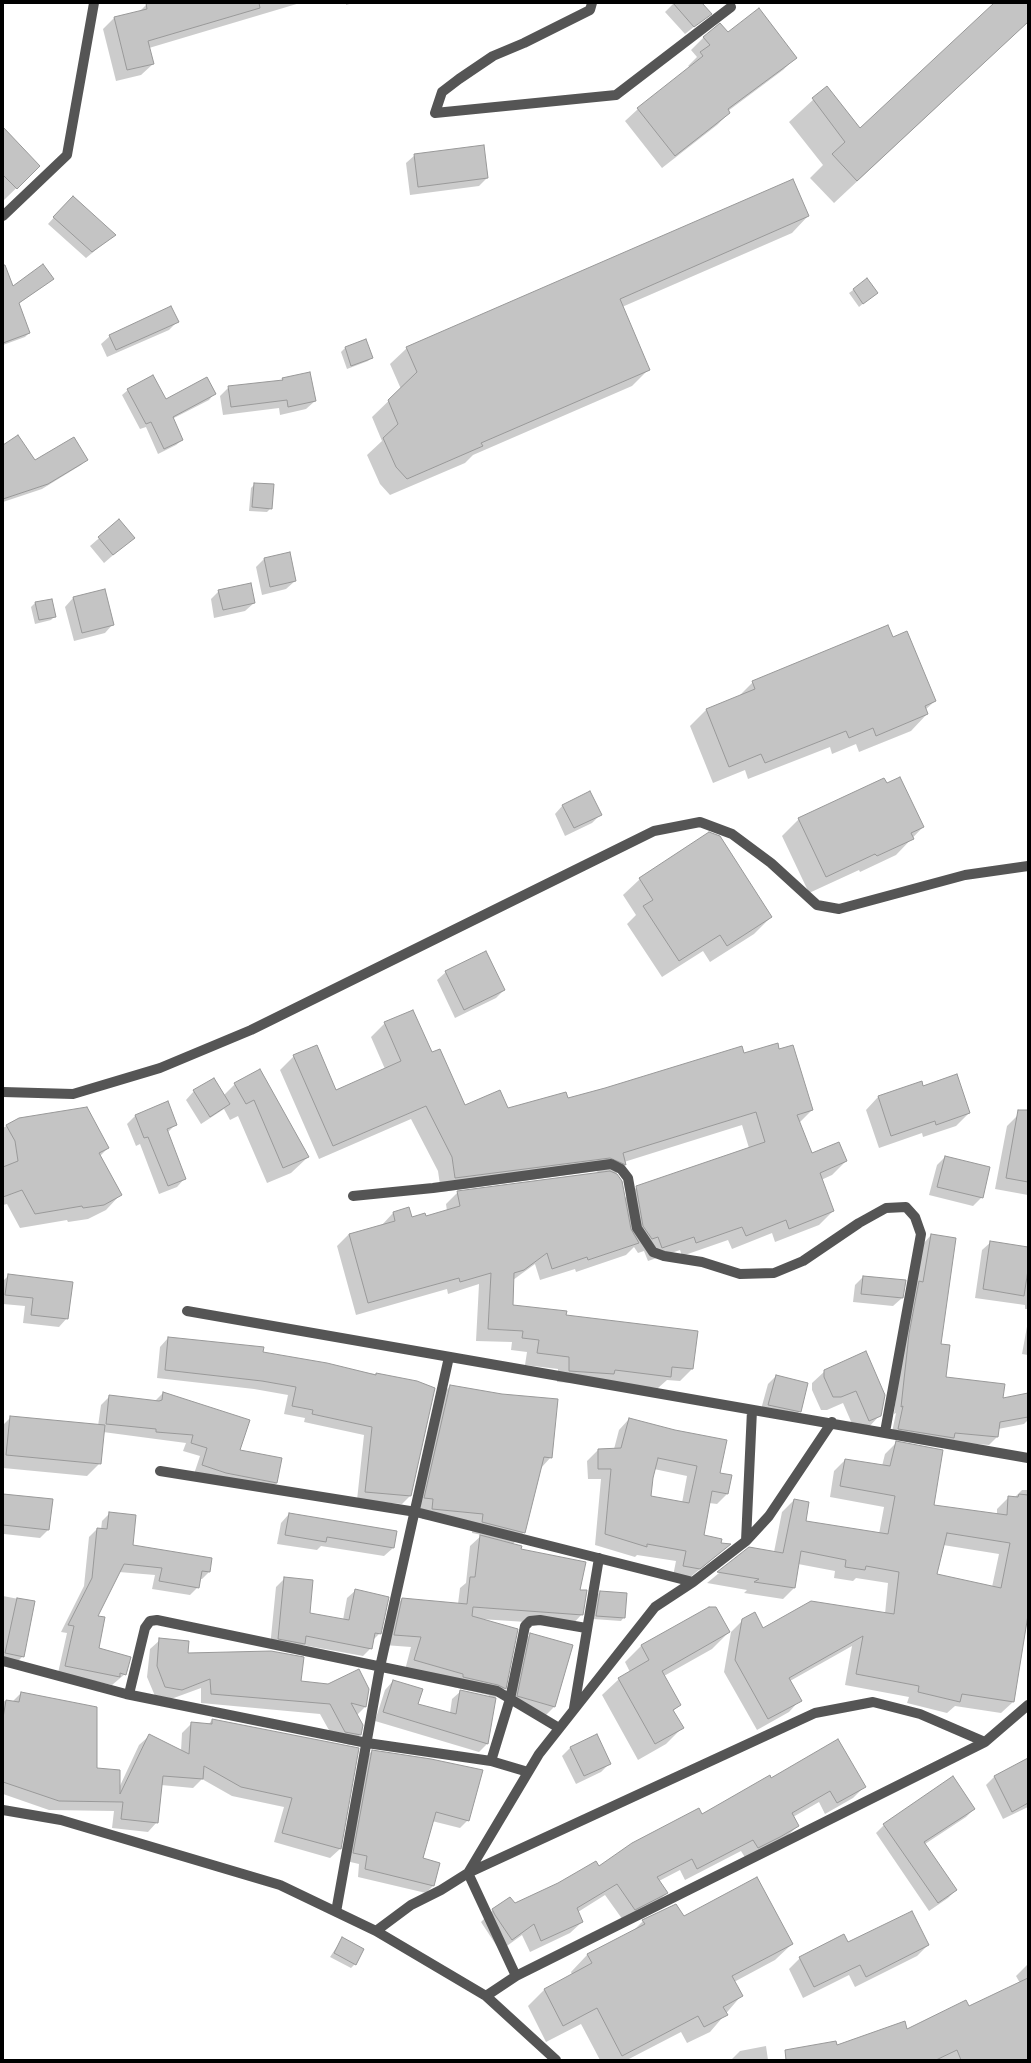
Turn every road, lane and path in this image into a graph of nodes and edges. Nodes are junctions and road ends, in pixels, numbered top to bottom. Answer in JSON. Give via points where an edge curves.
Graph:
{"nodes":[{"id":1,"x":94,"y":3,"type":"edge"},
{"id":2,"x":592,"y":3,"type":"edge"},
{"id":3,"x":731,"y":7,"type":"dead end"},
{"id":4,"x":3,"y":216,"type":"edge"},
{"id":5,"x":1028,"y":866,"type":"edge"},
{"id":6,"x":3,"y":1092,"type":"edge"},
{"id":7,"x":353,"y":1196,"type":"dead end"},
{"id":8,"x":187,"y":1311,"type":"dead end"},
{"id":9,"x":449,"y":1357,"type":"junction"},
{"id":10,"x":752,"y":1410,"type":"junction"},
{"id":11,"x":832,"y":1422,"type":"junction"},
{"id":12,"x":885,"y":1432,"type":"junction"},
{"id":13,"x":1028,"y":1458,"type":"edge"},
{"id":14,"x":160,"y":1471,"type":"dead end"},
{"id":15,"x":416,"y":1512,"type":"junction"},
{"id":16,"x":746,"y":1541,"type":"junction"},
{"id":17,"x":599,"y":1558,"type":"junction"},
{"id":18,"x":693,"y":1582,"type":"junction"},
{"id":19,"x":586,"y":1628,"type":"junction"},
{"id":20,"x":3,"y":1661,"type":"edge"},
{"id":21,"x":380,"y":1667,"type":"junction"},
{"id":22,"x":129,"y":1694,"type":"junction"},
{"id":23,"x":510,"y":1699,"type":"junction"},
{"id":24,"x":1028,"y":1705,"type":"edge"},
{"id":25,"x":574,"y":1710,"type":"junction"},
{"id":26,"x":559,"y":1728,"type":"junction"},
{"id":27,"x":985,"y":1742,"type":"junction"},
{"id":28,"x":367,"y":1743,"type":"junction"},
{"id":29,"x":491,"y":1761,"type":"junction"},
{"id":30,"x":528,"y":1772,"type":"junction"},
{"id":31,"x":3,"y":1810,"type":"edge"},
{"id":32,"x":468,"y":1873,"type":"junction"},
{"id":33,"x":336,"y":1912,"type":"junction"},
{"id":34,"x":376,"y":1931,"type":"junction"},
{"id":35,"x":516,"y":1976,"type":"junction"},
{"id":36,"x":486,"y":1996,"type":"junction"},
{"id":37,"x":556,"y":2060,"type":"edge"}],
"edges":[{"from":1,"to":4,"type":"street","via":[[67,155]]},
{"from":2,"to":3,"type":"street","via":[[590,10],[492,56],[459,79],[442,92],[435,113],[616,95]]},
{"from":5,"to":6,"type":"street","via":[[965,875],[839,909],[817,905],[771,863],[732,834],[700,822],[654,831],[251,1030],[160,1068],[73,1094]]},
{"from":7,"to":12,"type":"street","via":[[611,1164],[621,1169],[628,1178],[637,1228],[653,1252],[702,1262],[740,1274],[774,1273],[782,1270],[803,1261],[886,1208],[906,1207],[915,1218],[922,1234]]},
{"from":8,"to":9,"type":"street"},
{"from":9,"to":10,"type":"street"},
{"from":9,"to":15,"type":"street"},
{"from":10,"to":11,"type":"street"},
{"from":10,"to":16,"type":"street"},
{"from":11,"to":12,"type":"street"},
{"from":11,"to":16,"type":"street","via":[[769,1516]]},
{"from":12,"to":13,"type":"street"},
{"from":14,"to":15,"type":"street"},
{"from":15,"to":17,"type":"street"},
{"from":15,"to":21,"type":"street"},
{"from":16,"to":18,"type":"street"},
{"from":17,"to":18,"type":"street"},
{"from":17,"to":19,"type":"street"},
{"from":18,"to":25,"type":"street","via":[[655,1607]]},
{"from":19,"to":23,"type":"street","via":[[540,1620],[530,1621],[525,1626]]},
{"from":19,"to":25,"type":"street"},
{"from":20,"to":22,"type":"street"},
{"from":21,"to":22,"type":"street","via":[[156,1620],[150,1621],[145,1628]]},
{"from":21,"to":23,"type":"street","via":[[497,1691]]},
{"from":21,"to":28,"type":"street"},
{"from":22,"to":28,"type":"street"},
{"from":23,"to":26,"type":"street"},
{"from":23,"to":29,"type":"street"},
{"from":24,"to":27,"type":"street"},
{"from":25,"to":26,"type":"street"},
{"from":26,"to":30,"type":"street"},
{"from":27,"to":32,"type":"street","via":[[920,1714],[873,1702],[815,1713]]},
{"from":27,"to":35,"type":"street"},
{"from":28,"to":29,"type":"street"},
{"from":28,"to":33,"type":"street"},
{"from":29,"to":30,"type":"street"},
{"from":30,"to":32,"type":"street"},
{"from":31,"to":33,"type":"street","via":[[61,1820],[280,1885]]},
{"from":32,"to":34,"type":"street","via":[[411,1905]]},
{"from":32,"to":35,"type":"street"},
{"from":33,"to":34,"type":"street"},
{"from":34,"to":36,"type":"street"},
{"from":35,"to":36,"type":"street"},
{"from":36,"to":37,"type":"street"}]}
